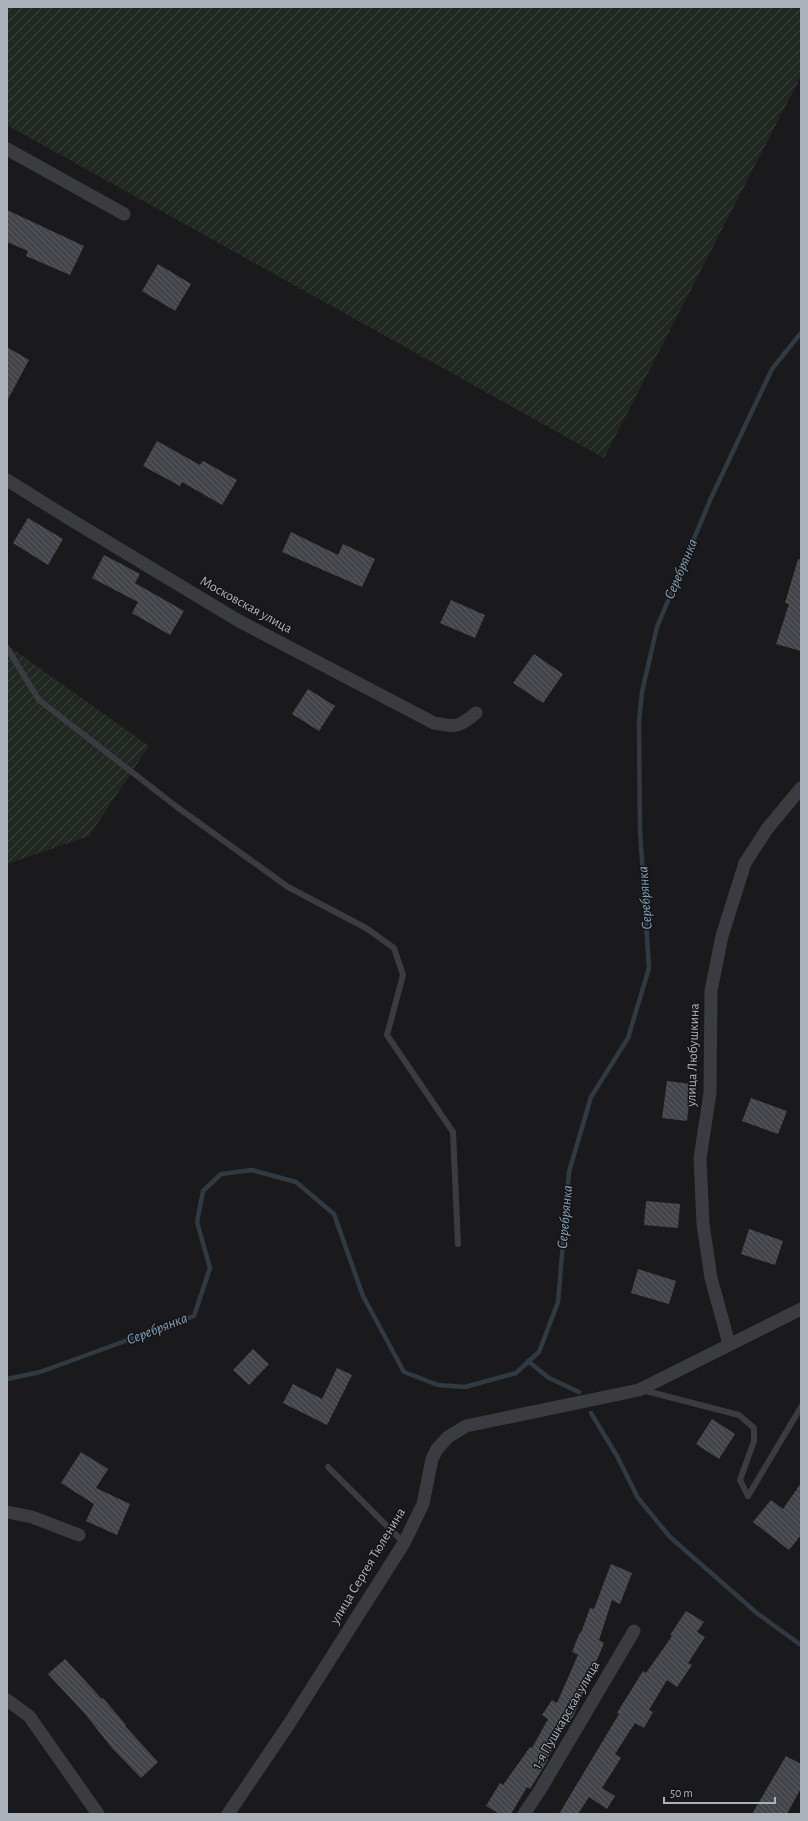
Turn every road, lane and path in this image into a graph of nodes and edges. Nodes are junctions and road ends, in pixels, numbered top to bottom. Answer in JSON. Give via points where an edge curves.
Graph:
{"nodes":[{"id":1,"x":7,"y":149,"type":"edge"},
{"id":2,"x":124,"y":214,"type":"dead end"},
{"id":3,"x":7,"y":480,"type":"edge"},
{"id":4,"x":7,"y":648,"type":"edge"},
{"id":5,"x":476,"y":713,"type":"dead end"},
{"id":6,"x":801,"y":788,"type":"edge"},
{"id":7,"x":458,"y":1244,"type":"dead end"},
{"id":8,"x":801,"y":1309,"type":"edge"},
{"id":9,"x":729,"y":1344,"type":"junction"},
{"id":10,"x":639,"y":1390,"type":"junction"},
{"id":11,"x":801,"y":1407,"type":"edge"},
{"id":12,"x":328,"y":1467,"type":"dead end"},
{"id":13,"x":7,"y":1512,"type":"edge"},
{"id":14,"x":79,"y":1535,"type":"dead end"},
{"id":15,"x":404,"y":1543,"type":"junction"},
{"id":16,"x":634,"y":1631,"type":"dead end"},
{"id":17,"x":7,"y":1700,"type":"edge"},
{"id":18,"x":98,"y":1814,"type":"edge"},
{"id":19,"x":228,"y":1814,"type":"edge"},
{"id":20,"x":524,"y":1814,"type":"edge"}],
"edges":[{"from":1,"to":2,"type":"street"},
{"from":3,"to":5,"type":"street","name":"Московская улица","via":[[239,621],[434,723],[454,727]]},
{"from":4,"to":7,"type":"lane","via":[[39,700],[177,807],[288,887],[366,928],[394,948],[403,975],[387,1035],[453,1132]]},
{"from":6,"to":9,"type":"street","name":"улица Любушкина","via":[[767,829],[745,863],[722,936],[712,991],[710,1094],[700,1158],[702,1224],[711,1278]]},
{"from":8,"to":9,"type":"street"},
{"from":9,"to":10,"type":"street","name":"улица Сергея Тюленина"},
{"from":10,"to":11,"type":"lane","via":[[738,1415],[754,1428],[754,1441],[740,1480],[748,1496]]},
{"from":10,"to":15,"type":"street","name":"улица Сергея Тюленина","via":[[466,1426],[448,1437],[432,1459],[423,1504]]},
{"from":12,"to":15,"type":"lane"},
{"from":13,"to":14,"type":"street","via":[[32,1517]]},
{"from":15,"to":19,"type":"street","name":"улица Сергея Тюленина","via":[[289,1724]]},
{"from":16,"to":20,"type":"street","name":"1-я Пушкарская улица"},
{"from":17,"to":18,"type":"street","via":[[29,1716]]}]}
